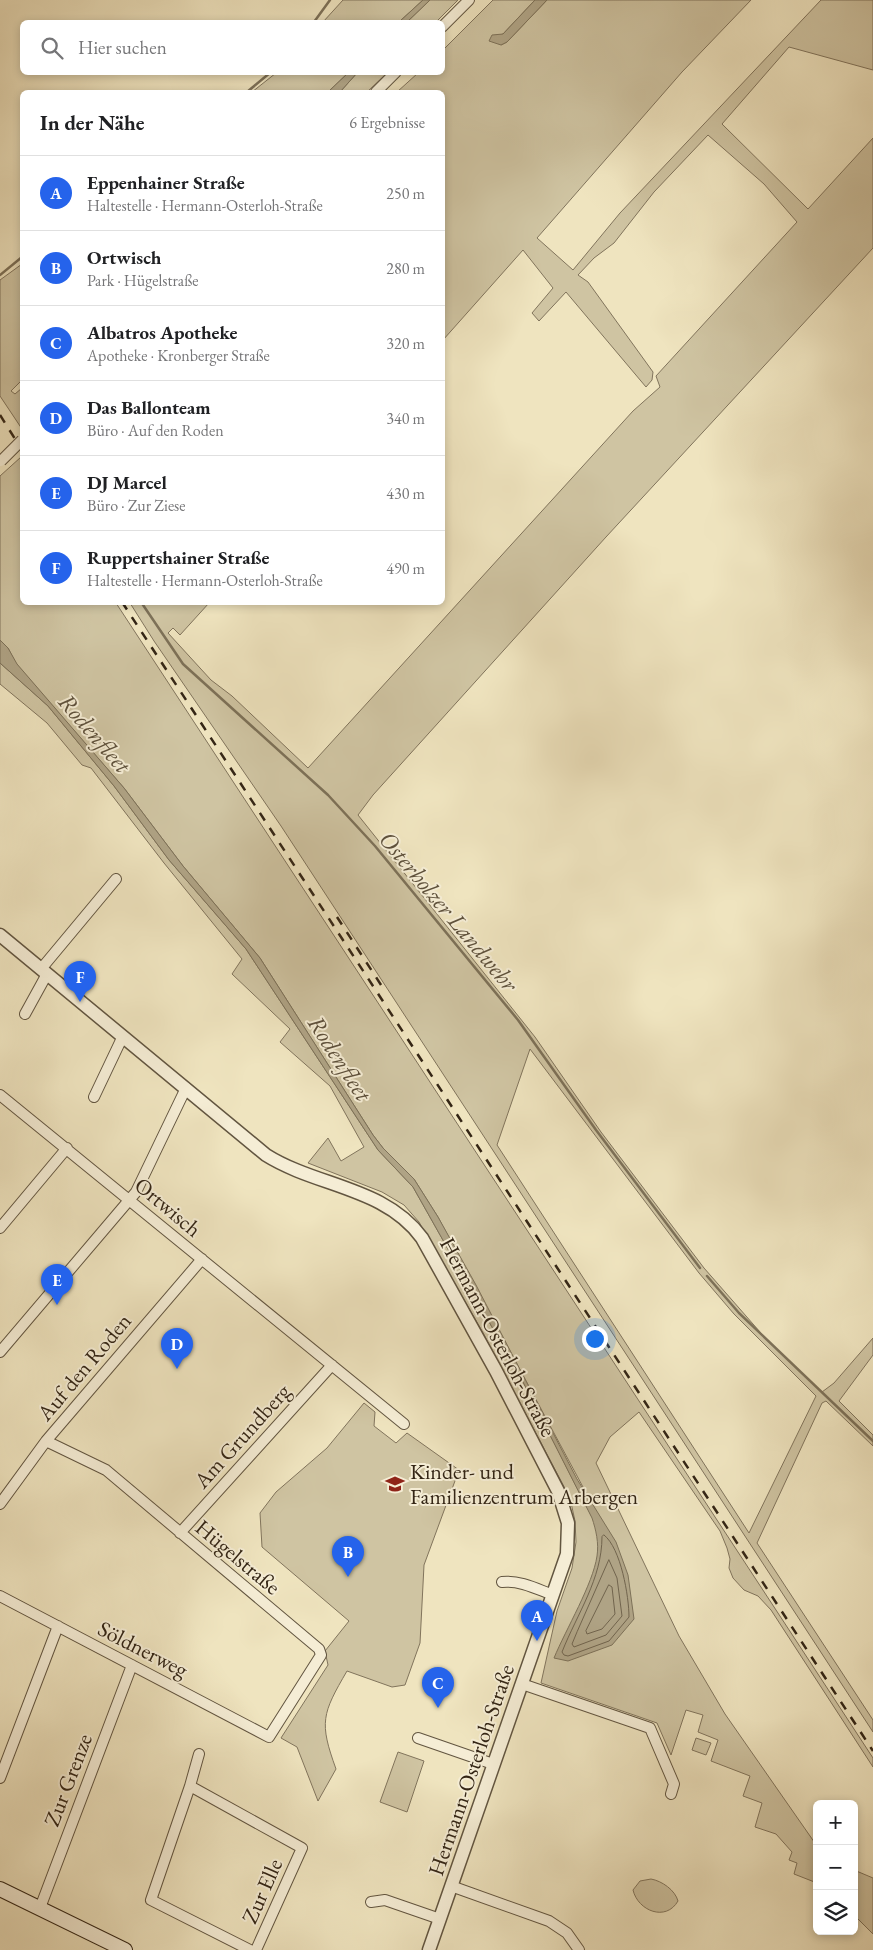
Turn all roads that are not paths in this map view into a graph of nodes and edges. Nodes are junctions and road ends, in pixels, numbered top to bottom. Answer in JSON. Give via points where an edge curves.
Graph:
{"nodes":[{"id":1,"x":469,"y":0,"type":"edge"},
{"id":2,"x":445,"y":24,"type":"edge"},
{"id":3,"x":393,"y":75,"type":"edge"},
{"id":4,"x":378,"y":90,"type":"edge"},
{"id":5,"x":20,"y":442,"type":"edge"},
{"id":6,"x":1,"y":461,"type":"edge"},
{"id":7,"x":116,"y":879,"type":"dead end"},
{"id":8,"x":0,"y":935,"type":"edge"},
{"id":9,"x":44,"y":971,"type":"junction"},
{"id":10,"x":26,"y":1014,"type":"dead end"},
{"id":11,"x":122,"y":1038,"type":"junction"},
{"id":12,"x":186,"y":1088,"type":"junction"},
{"id":13,"x":0,"y":1094,"type":"edge"},
{"id":14,"x":94,"y":1097,"type":"dead end"},
{"id":15,"x":67,"y":1148,"type":"junction"},
{"id":16,"x":130,"y":1199,"type":"junction"},
{"id":17,"x":0,"y":1228,"type":"edge"},
{"id":18,"x":202,"y":1259,"type":"junction"},
{"id":19,"x":0,"y":1352,"type":"edge"},
{"id":20,"x":332,"y":1365,"type":"junction"},
{"id":21,"x":404,"y":1424,"type":"dead end"},
{"id":22,"x":46,"y":1441,"type":"junction"},
{"id":23,"x":0,"y":1504,"type":"edge"},
{"id":24,"x":180,"y":1533,"type":"junction"},
{"id":25,"x":502,"y":1582,"type":"dead end"},
{"id":26,"x":553,"y":1595,"type":"junction"},
{"id":27,"x":0,"y":1596,"type":"edge"},
{"id":28,"x":58,"y":1626,"type":"junction"},
{"id":29,"x":132,"y":1665,"type":"junction"},
{"id":30,"x":522,"y":1684,"type":"junction"},
{"id":31,"x":269,"y":1737,"type":"joint"},
{"id":32,"x":418,"y":1738,"type":"dead end"},
{"id":33,"x":199,"y":1754,"type":"dead end"},
{"id":34,"x":493,"y":1764,"type":"junction"},
{"id":35,"x":0,"y":1778,"type":"edge"},
{"id":36,"x":190,"y":1786,"type":"junction"},
{"id":37,"x":671,"y":1794,"type":"dead end"},
{"id":38,"x":452,"y":1886,"type":"junction"},
{"id":39,"x":0,"y":1888,"type":"edge"},
{"id":40,"x":371,"y":1902,"type":"dead end"},
{"id":41,"x":40,"y":1908,"type":"junction"},
{"id":42,"x":440,"y":1919,"type":"junction"},
{"id":43,"x":125,"y":1950,"type":"edge"},
{"id":44,"x":250,"y":1950,"type":"edge"},
{"id":45,"x":256,"y":1950,"type":"edge"},
{"id":46,"x":429,"y":1950,"type":"edge"},
{"id":47,"x":579,"y":1950,"type":"edge"}],
"edges":[{"from":1,"to":2,"type":"street"},
{"from":3,"to":4,"type":"street"},
{"from":5,"to":6,"type":"street","bridge":true},
{"from":7,"to":9,"type":"street"},
{"from":8,"to":9,"type":"street","name":"Hermann-Osterloh-Straße"},
{"from":9,"to":10,"type":"street"},
{"from":9,"to":11,"type":"street","name":"Hermann-Osterloh-Straße"},
{"from":11,"to":12,"type":"street","name":"Hermann-Osterloh-Straße"},
{"from":11,"to":14,"type":"street"},
{"from":12,"to":16,"type":"street"},
{"from":12,"to":26,"type":"street","name":"Hermann-Osterloh-Straße","via":[[276,1161],[380,1202],[406,1219],[418,1234],[496,1371],[566,1511],[567,1554]]},
{"from":13,"to":15,"type":"street","name":"Ortwisch"},
{"from":15,"to":16,"type":"street","name":"Ortwisch"},
{"from":15,"to":17,"type":"street"},
{"from":16,"to":18,"type":"street","name":"Ortwisch"},
{"from":16,"to":19,"type":"street"},
{"from":18,"to":20,"type":"street","name":"Ortwisch"},
{"from":18,"to":22,"type":"street","name":"Auf den Roden"},
{"from":20,"to":21,"type":"street","name":"Ortwisch"},
{"from":20,"to":24,"type":"street","name":"Am Grundberg"},
{"from":22,"to":23,"type":"street","name":"Auf den Roden"},
{"from":22,"to":24,"type":"street","name":"Hügelstraße","via":[[106,1470]]},
{"from":24,"to":31,"type":"street","name":"Hügelstraße","via":[[319,1649],[321,1655]]},
{"from":25,"to":26,"type":"street","via":[[530,1586]]},
{"from":26,"to":30,"type":"street","name":"Hermann-Osterloh-Straße"},
{"from":27,"to":28,"type":"street","name":"Söldnerweg"},
{"from":28,"to":29,"type":"street","name":"Söldnerweg"},
{"from":28,"to":35,"type":"street"},
{"from":29,"to":31,"type":"street","name":"Söldnerweg"},
{"from":29,"to":41,"type":"street","name":"Zur Grenze"},
{"from":30,"to":34,"type":"street","name":"Hermann-Osterloh-Straße"},
{"from":30,"to":37,"type":"street","via":[[650,1728],[674,1784]]},
{"from":32,"to":34,"type":"street"},
{"from":33,"to":36,"type":"street"},
{"from":34,"to":38,"type":"street","name":"Hermann-Osterloh-Straße"},
{"from":36,"to":44,"type":"street","via":[[151,1900]]},
{"from":36,"to":45,"type":"street","name":"Zur Elle","via":[[302,1848]]},
{"from":38,"to":42,"type":"street","name":"Hermann-Osterloh-Straße"},
{"from":38,"to":47,"type":"street","via":[[549,1921],[567,1933]]},
{"from":39,"to":41,"type":"main road"},
{"from":40,"to":42,"type":"street","via":[[385,1900]]},
{"from":41,"to":43,"type":"main road"},
{"from":42,"to":46,"type":"street","name":"Hermann-Osterloh-Straße"}]}
